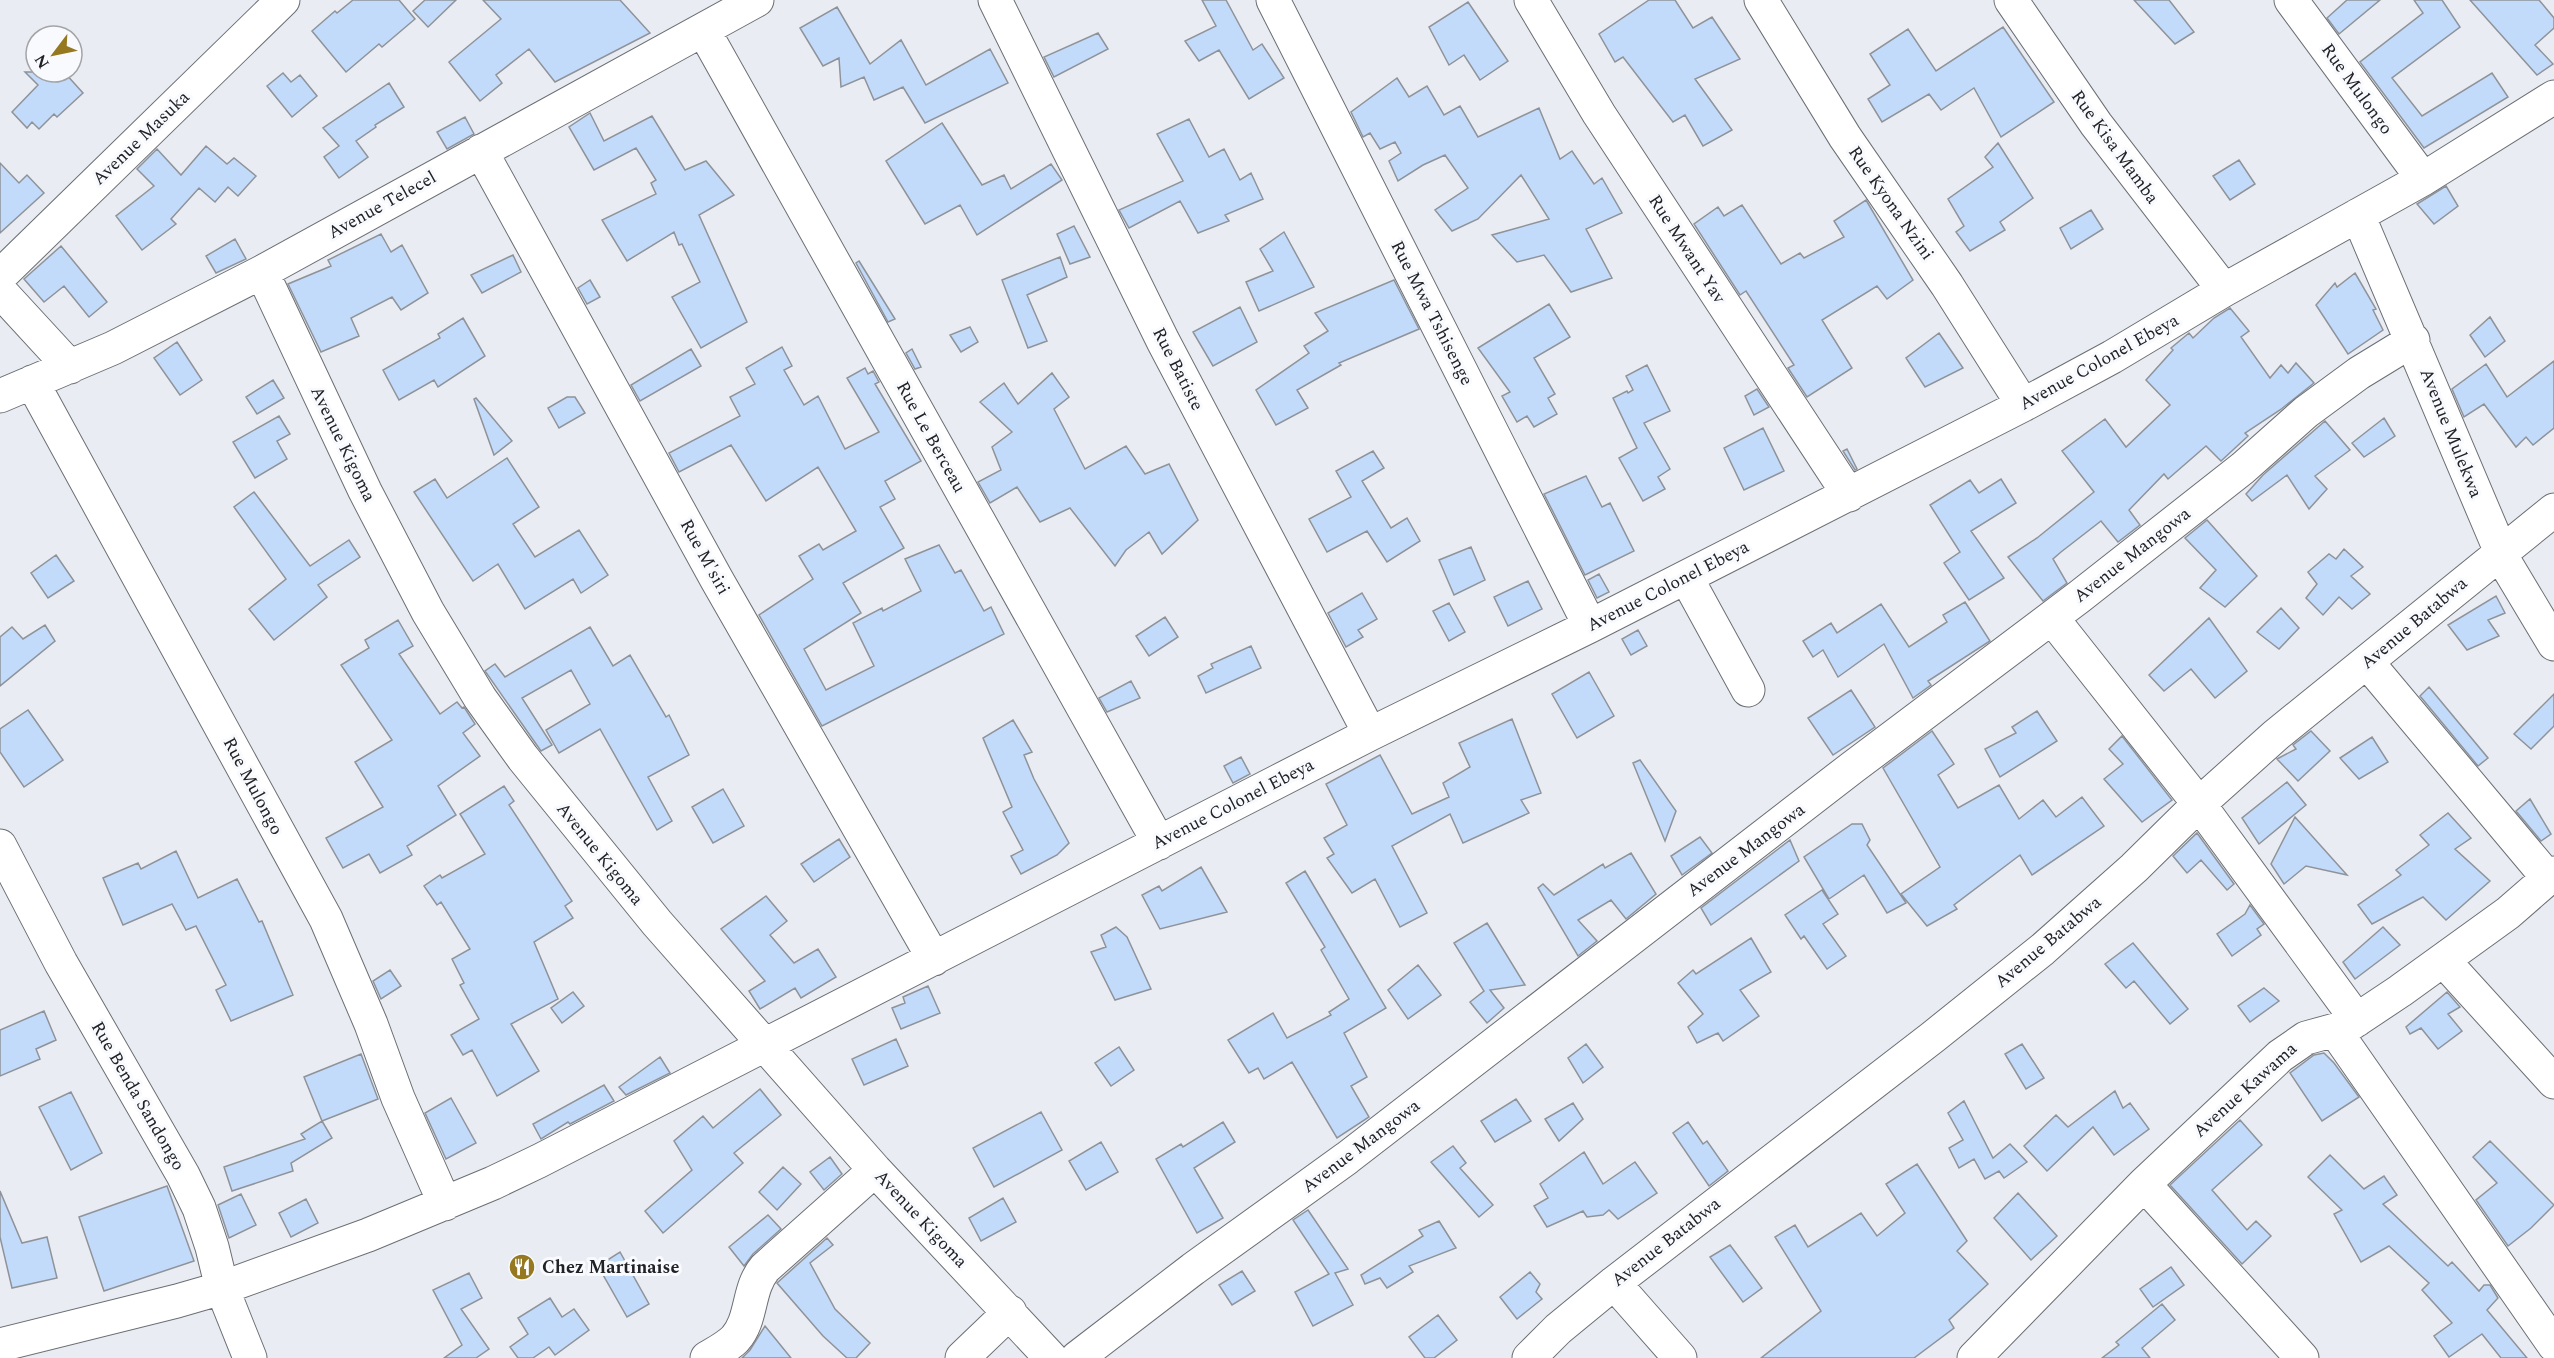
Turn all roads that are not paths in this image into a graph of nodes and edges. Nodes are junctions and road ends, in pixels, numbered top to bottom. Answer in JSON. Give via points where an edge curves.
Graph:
{"nodes":[{"id":1,"x":283,"y":0,"type":"edge"},
{"id":2,"x":758,"y":0,"type":"edge"},
{"id":3,"x":995,"y":0,"type":"edge"},
{"id":4,"x":1273,"y":0,"type":"edge"},
{"id":5,"x":1530,"y":0,"type":"edge"},
{"id":6,"x":1761,"y":0,"type":"edge"},
{"id":7,"x":2011,"y":0,"type":"edge"},
{"id":8,"x":2292,"y":0,"type":"edge"},
{"id":9,"x":704,"y":31,"type":"junction"},
{"id":10,"x":2554,"y":97,"type":"edge"},
{"id":11,"x":481,"y":151,"type":"junction"},
{"id":12,"x":2423,"y":179,"type":"junction"},
{"id":13,"x":2358,"y":215,"type":"junction"},
{"id":14,"x":262,"y":272,"type":"junction"},
{"id":15,"x":0,"y":276,"type":"edge"},
{"id":16,"x":2224,"y":290,"type":"junction"},
{"id":17,"x":0,"y":291,"type":"edge"},
{"id":18,"x":2413,"y":340,"type":"junction"},
{"id":19,"x":70,"y":367,"type":"junction"},
{"id":20,"x":32,"y":382,"type":"junction"},
{"id":21,"x":0,"y":396,"type":"edge"},
{"id":22,"x":2023,"y":405,"type":"junction"},
{"id":23,"x":1849,"y":495,"type":"junction"},
{"id":24,"x":2554,"y":510,"type":"edge"},
{"id":25,"x":2500,"y":552,"type":"junction"},
{"id":26,"x":1686,"y":577,"type":"junction"},
{"id":27,"x":2052,"y":618,"type":"junction"},
{"id":28,"x":1590,"y":626,"type":"junction"},
{"id":29,"x":2554,"y":644,"type":"edge"},
{"id":30,"x":2367,"y":662,"type":"junction"},
{"id":31,"x":1748,"y":690,"type":"dead end"},
{"id":32,"x":1370,"y":734,"type":"junction"},
{"id":33,"x":2199,"y":804,"type":"junction"},
{"id":34,"x":1159,"y":843,"type":"junction"},
{"id":35,"x":0,"y":846,"type":"edge"},
{"id":36,"x":2551,"y":875,"type":"edge"},
{"id":37,"x":934,"y":959,"type":"junction"},
{"id":38,"x":2444,"y":961,"type":"junction"},
{"id":39,"x":2346,"y":1026,"type":"junction"},
{"id":40,"x":764,"y":1044,"type":"junction"},
{"id":41,"x":2554,"y":1082,"type":"edge"},
{"id":42,"x":875,"y":1170,"type":"junction"},
{"id":43,"x":2144,"y":1184,"type":"junction"},
{"id":44,"x":445,"y":1204,"type":"junction"},
{"id":45,"x":1614,"y":1282,"type":"junction"},
{"id":46,"x":222,"y":1288,"type":"junction"},
{"id":47,"x":1010,"y":1312,"type":"junction"},
{"id":48,"x":0,"y":1345,"type":"edge"},
{"id":49,"x":2554,"y":1345,"type":"edge"},
{"id":50,"x":249,"y":1358,"type":"edge"},
{"id":51,"x":707,"y":1358,"type":"edge"},
{"id":52,"x":962,"y":1358,"type":"edge"},
{"id":53,"x":1052,"y":1358,"type":"edge"},
{"id":54,"x":1077,"y":1358,"type":"edge"},
{"id":55,"x":1529,"y":1358,"type":"edge"},
{"id":56,"x":1680,"y":1358,"type":"edge"},
{"id":57,"x":1974,"y":1358,"type":"edge"},
{"id":58,"x":2302,"y":1358,"type":"edge"}],
"edges":[{"from":1,"to":15,"type":"street","name":"Avenue Masuka"},
{"from":2,"to":9,"type":"street","name":"Avenue Telecel"},
{"from":3,"to":32,"type":"street","name":"Rue Batiste","via":[[1163,341]]},
{"from":4,"to":28,"type":"street","name":"Rue Mwa Tshisenge"},
{"from":5,"to":23,"type":"street","name":"Rue Mwant Yav","via":[[1599,114]]},
{"from":6,"to":22,"type":"street","name":"Rue Kyona Nzini","via":[[1845,137],[1947,285]]},
{"from":7,"to":16,"type":"street","name":"Rue Kisa Mamba","via":[[2109,141]]},
{"from":8,"to":12,"type":"street","name":"Rue Mulongo"},
{"from":9,"to":11,"type":"street","name":"Avenue Telecel"},
{"from":9,"to":34,"type":"street","name":"Rue Le Berceau"},
{"from":10,"to":12,"type":"street","name":"Avenue Colonel Ebeya"},
{"from":11,"to":14,"type":"street","name":"Avenue Telecel"},
{"from":11,"to":37,"type":"street","name":"Rue M'siri","via":[[717,580]]},
{"from":12,"to":13,"type":"street","name":"Avenue Colonel Ebeya"},
{"from":13,"to":16,"type":"street","name":"Avenue Colonel Ebeya"},
{"from":13,"to":18,"type":"street","name":"Avenue Mulekwa"},
{"from":14,"to":19,"type":"street","name":"Avenue Telecel"},
{"from":14,"to":40,"type":"street","name":"Avenue Kigoma","via":[[365,491],[428,612],[480,698],[523,758],[657,924]]},
{"from":16,"to":22,"type":"street","name":"Avenue Colonel Ebeya"},
{"from":17,"to":19,"type":"street"},
{"from":18,"to":25,"type":"street","name":"Avenue Mulekwa"},
{"from":18,"to":27,"type":"street","name":"Avenue Mangowa","via":[[2306,412],[2206,498]]},
{"from":19,"to":20,"type":"street","name":"Avenue Telecel"},
{"from":20,"to":21,"type":"street","name":"Avenue Telecel"},
{"from":20,"to":44,"type":"street","name":"Rue Mulongo","via":[[326,919]]},
{"from":22,"to":23,"type":"street","name":"Avenue Colonel Ebeya"},
{"from":23,"to":26,"type":"street","name":"Avenue Colonel Ebeya"},
{"from":24,"to":25,"type":"street","name":"Avenue Batabwa"},
{"from":25,"to":29,"type":"street","name":"Avenue Mulekwa"},
{"from":25,"to":30,"type":"street","name":"Avenue Batabwa"},
{"from":26,"to":28,"type":"street","name":"Avenue Colonel Ebeya"},
{"from":26,"to":31,"type":"street"},
{"from":27,"to":33,"type":"street"},
{"from":27,"to":54,"type":"street","name":"Avenue Mangowa","via":[[1347,1158]]},
{"from":28,"to":32,"type":"street","name":"Avenue Colonel Ebeya"},
{"from":30,"to":33,"type":"street","name":"Avenue Batabwa"},
{"from":30,"to":36,"type":"street"},
{"from":32,"to":34,"type":"street","name":"Avenue Colonel Ebeya"},
{"from":33,"to":39,"type":"street"},
{"from":33,"to":45,"type":"street","name":"Avenue Batabwa","via":[[2134,868],[2006,978]]},
{"from":34,"to":37,"type":"street","name":"Avenue Colonel Ebeya"},
{"from":35,"to":46,"type":"street","name":"Rue Benda Sandongo","via":[[183,1174],[209,1237]]},
{"from":36,"to":38,"type":"street","name":"Avenue Kawama"},
{"from":37,"to":40,"type":"street","name":"Avenue Colonel Ebeya"},
{"from":38,"to":39,"type":"street","name":"Avenue Kawama"},
{"from":38,"to":41,"type":"street"},
{"from":39,"to":43,"type":"street","name":"Avenue Kawama","via":[[2306,1038],[2280,1056]]},
{"from":39,"to":49,"type":"street"},
{"from":40,"to":42,"type":"street","name":"Avenue Kigoma"},
{"from":40,"to":44,"type":"street","name":"Avenue Colonel Ebeya","via":[[580,1141]]},
{"from":42,"to":47,"type":"street","name":"Avenue Kigoma"},
{"from":42,"to":51,"type":"street","via":[[765,1268],[755,1283],[741,1330],[727,1346]]},
{"from":43,"to":57,"type":"street","name":"Avenue Kawama"},
{"from":43,"to":58,"type":"street"},
{"from":44,"to":46,"type":"street","name":"Avenue Colonel Ebeya"},
{"from":45,"to":55,"type":"street","name":"Avenue Batabwa"},
{"from":45,"to":56,"type":"street"},
{"from":46,"to":48,"type":"street","name":"Avenue Colonel Ebeya"},
{"from":46,"to":50,"type":"street","name":"Rue Benda Sandongo"},
{"from":47,"to":52,"type":"street"},
{"from":47,"to":53,"type":"street","name":"Avenue Kigoma"}]}
